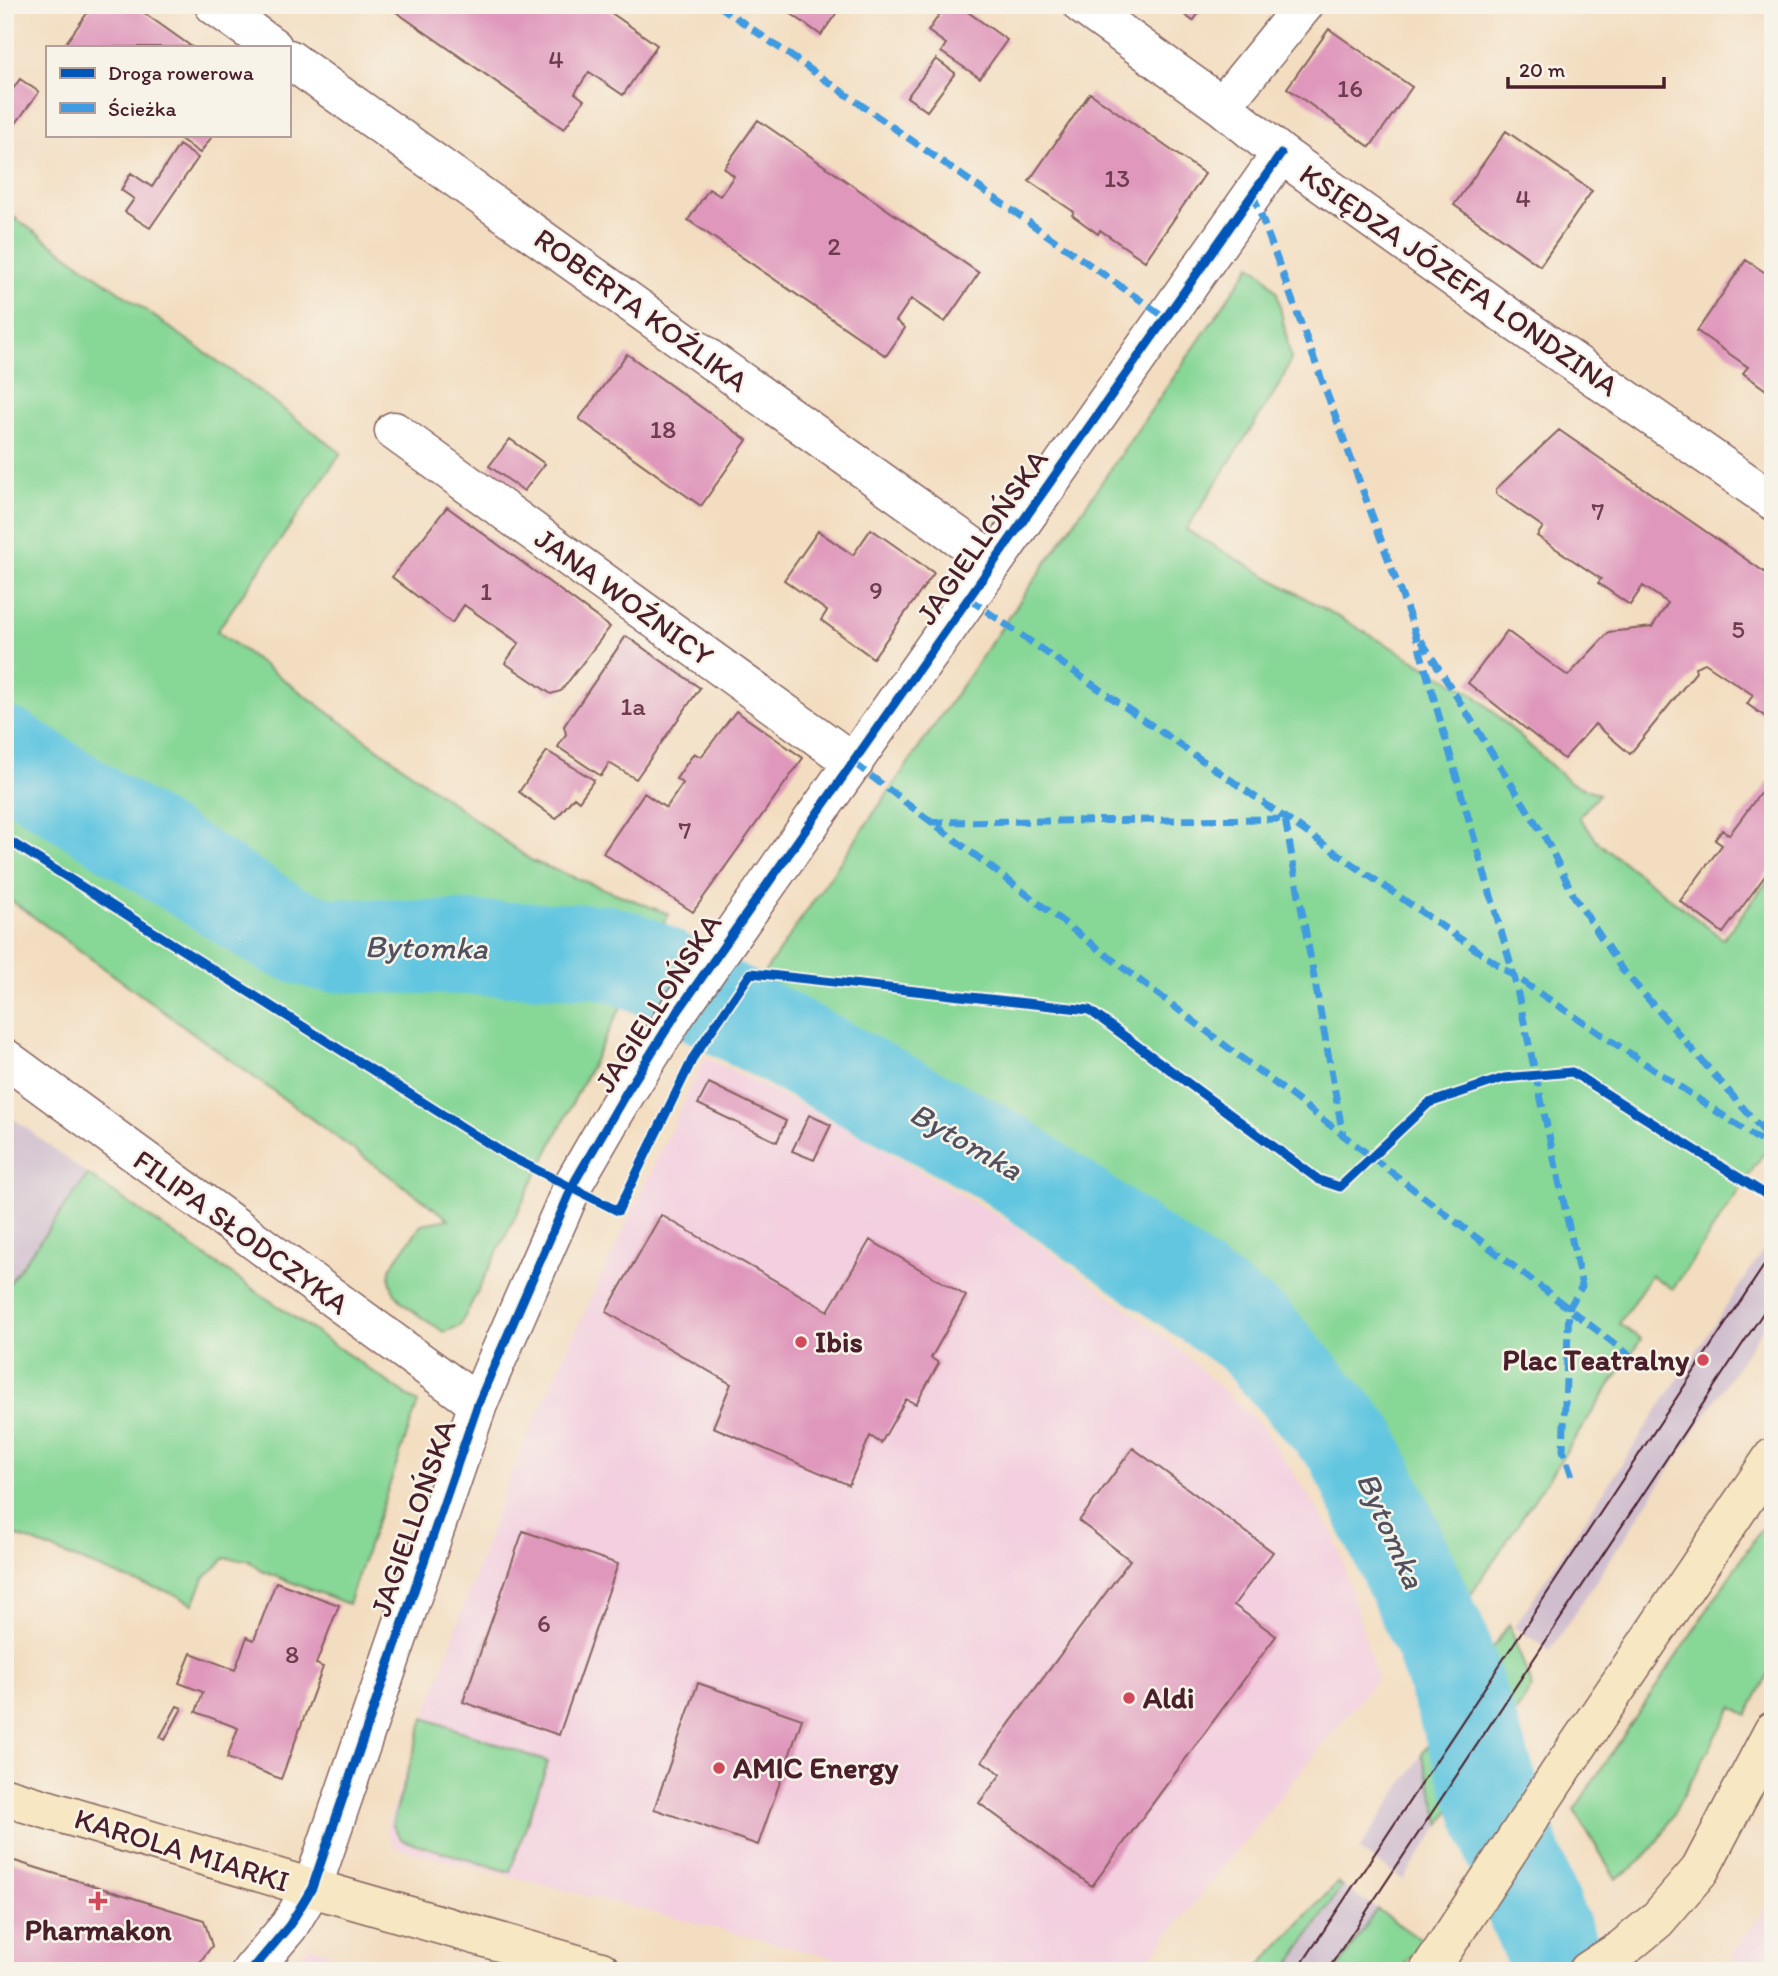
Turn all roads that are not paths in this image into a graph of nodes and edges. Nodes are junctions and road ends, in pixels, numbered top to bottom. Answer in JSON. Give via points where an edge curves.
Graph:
{"nodes":[{"id":1,"x":214,"y":5,"type":"edge"},
{"id":2,"x":1082,"y":5,"type":"edge"},
{"id":3,"x":1304,"y":5,"type":"edge"},
{"id":4,"x":272,"y":46,"type":"edge"},
{"id":5,"x":290,"y":60,"type":"edge"},
{"id":6,"x":1222,"y":106,"type":"junction"},
{"id":7,"x":1281,"y":154,"type":"junction"},
{"id":8,"x":394,"y":431,"type":"dead end"},
{"id":9,"x":1773,"y":501,"type":"edge"},
{"id":10,"x":994,"y":562,"type":"junction"},
{"id":11,"x":853,"y":763,"type":"junction"},
{"id":12,"x":5,"y":1058,"type":"edge"},
{"id":13,"x":478,"y":1404,"type":"junction"},
{"id":14,"x":1773,"y":1457,"type":"edge"},
{"id":15,"x":1773,"y":1731,"type":"edge"},
{"id":16,"x":5,"y":1797,"type":"edge"},
{"id":17,"x":312,"y":1888,"type":"junction"},
{"id":18,"x":251,"y":1971,"type":"edge"},
{"id":19,"x":601,"y":1971,"type":"edge"},
{"id":20,"x":1429,"y":1971,"type":"edge"},
{"id":21,"x":1588,"y":1971,"type":"edge"}],
"edges":[{"from":1,"to":4,"type":"street"},
{"from":2,"to":6,"type":"street","name":"KSIĘDZA JÓZEFA LONDZINA"},
{"from":3,"to":6,"type":"street"},
{"from":5,"to":10,"type":"street","name":"ROBERTA KOŹLIKA"},
{"from":6,"to":7,"type":"street","name":"KSIĘDZA JÓZEFA LONDZINA"},
{"from":7,"to":9,"type":"street","name":"KSIĘDZA JÓZEFA LONDZINA"},
{"from":7,"to":10,"type":"street","name":"JAGIELLOŃSKA"},
{"from":8,"to":11,"type":"street","name":"JANA WOŹNICY"},
{"from":10,"to":11,"type":"street","name":"JAGIELLOŃSKA"},
{"from":11,"to":13,"type":"street","name":"JAGIELLOŃSKA","via":[[666,1028],[575,1181]]},
{"from":12,"to":13,"type":"street","name":"FILIPA SŁODCZYKA"},
{"from":13,"to":17,"type":"street","name":"JAGIELLOŃSKA"},
{"from":14,"to":20,"type":"main road"},
{"from":15,"to":21,"type":"main road","via":[[1700,1870],[1657,1920]]},
{"from":16,"to":17,"type":"main road","name":"KAROLA MIARKI"},
{"from":17,"to":18,"type":"street","name":"JAGIELLOŃSKA","via":[[289,1926]]},
{"from":17,"to":19,"type":"main road","name":"KAROLA MIARKI"}]}
